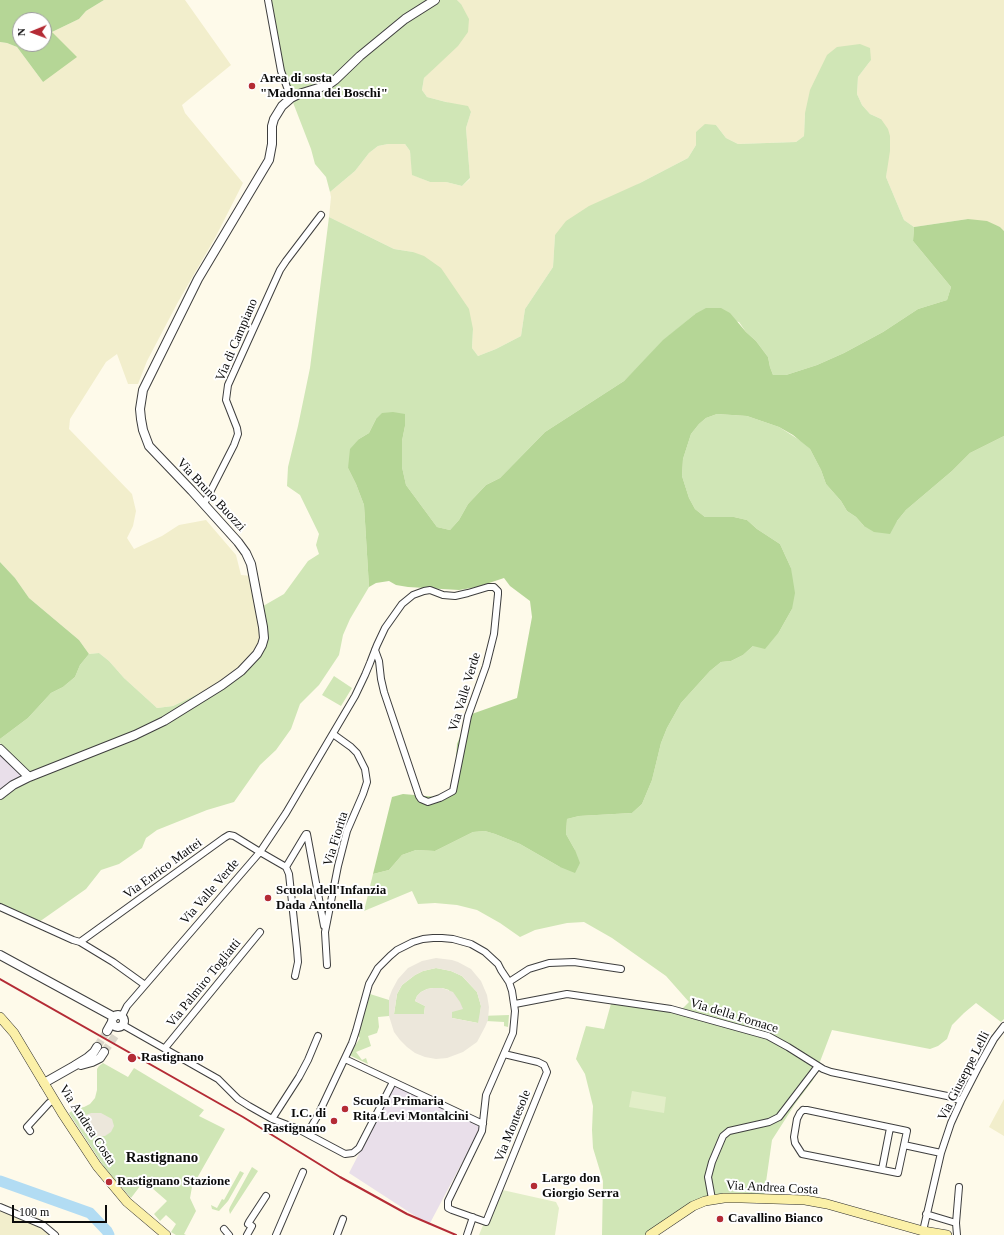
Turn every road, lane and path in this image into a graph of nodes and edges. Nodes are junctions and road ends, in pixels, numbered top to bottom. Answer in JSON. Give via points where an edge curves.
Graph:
{"nodes":[{"id":1,"x":268,"y":0,"type":"edge"},
{"id":2,"x":435,"y":0,"type":"edge"},
{"id":3,"x":291,"y":98,"type":"junction"},
{"id":4,"x":321,"y":215,"type":"dead end"},
{"id":5,"x":204,"y":504,"type":"junction"},
{"id":6,"x":375,"y":650,"type":"junction"},
{"id":7,"x":333,"y":734,"type":"junction"},
{"id":8,"x":0,"y":749,"type":"edge"},
{"id":9,"x":29,"y":777,"type":"junction"},
{"id":10,"x":0,"y":795,"type":"edge"},
{"id":11,"x":260,"y":852,"type":"junction"},
{"id":12,"x":286,"y":867,"type":"junction"},
{"id":13,"x":0,"y":907,"type":"edge"},
{"id":14,"x":260,"y":932,"type":"dead end"},
{"id":15,"x":325,"y":932,"type":"junction"},
{"id":16,"x":80,"y":942,"type":"junction"},
{"id":17,"x":0,"y":955,"type":"edge"},
{"id":18,"x":327,"y":965,"type":"dead end"},
{"id":19,"x":620,"y":968,"type":"dead end"},
{"id":20,"x":295,"y":976,"type":"dead end"},
{"id":21,"x":509,"y":982,"type":"junction"},
{"id":22,"x":145,"y":985,"type":"junction"},
{"id":23,"x":515,"y":1004,"type":"junction"},
{"id":24,"x":0,"y":1017,"type":"edge"},
{"id":25,"x":116,"y":1018,"type":"junction"},
{"id":26,"x":121,"y":1026,"type":"junction"},
{"id":27,"x":1004,"y":1026,"type":"edge"},
{"id":28,"x":107,"y":1031,"type":"tunnel mouth"},
{"id":29,"x":115,"y":1036,"type":"tunnel mouth"},
{"id":30,"x":318,"y":1036,"type":"dead end"},
{"id":31,"x":97,"y":1047,"type":"tunnel mouth"},
{"id":32,"x":165,"y":1048,"type":"junction"},
{"id":33,"x":104,"y":1052,"type":"tunnel mouth"},
{"id":34,"x":504,"y":1054,"type":"junction"},
{"id":35,"x":345,"y":1059,"type":"junction"},
{"id":36,"x":74,"y":1066,"type":"junction"},
{"id":37,"x":818,"y":1066,"type":"junction"},
{"id":38,"x":394,"y":1082,"type":"junction"},
{"id":39,"x":44,"y":1083,"type":"junction"},
{"id":40,"x":54,"y":1100,"type":"junction"},
{"id":41,"x":961,"y":1101,"type":"junction"},
{"id":42,"x":272,"y":1119,"type":"junction"},
{"id":43,"x":483,"y":1124,"type":"junction"},
{"id":44,"x":890,"y":1128,"type":"junction"},
{"id":45,"x":30,"y":1131,"type":"dead end"},
{"id":46,"x":304,"y":1132,"type":"junction"},
{"id":47,"x":904,"y":1145,"type":"junction"},
{"id":48,"x":941,"y":1153,"type":"junction"},
{"id":49,"x":882,"y":1169,"type":"junction"},
{"id":50,"x":303,"y":1172,"type":"dead end"},
{"id":51,"x":959,"y":1187,"type":"dead end"},
{"id":52,"x":266,"y":1196,"type":"dead end"},
{"id":53,"x":712,"y":1199,"type":"junction"},
{"id":54,"x":0,"y":1207,"type":"edge"},
{"id":55,"x":926,"y":1214,"type":"junction"},
{"id":56,"x":472,"y":1217,"type":"junction"},
{"id":57,"x":344,"y":1219,"type":"dead end"},
{"id":58,"x":956,"y":1223,"type":"junction"},
{"id":59,"x":224,"y":1229,"type":"dead end"},
{"id":60,"x":923,"y":1231,"type":"junction"},
{"id":61,"x":55,"y":1235,"type":"edge"},
{"id":62,"x":166,"y":1235,"type":"edge"},
{"id":63,"x":229,"y":1235,"type":"edge"},
{"id":64,"x":247,"y":1235,"type":"edge"},
{"id":65,"x":277,"y":1235,"type":"edge"},
{"id":66,"x":337,"y":1235,"type":"edge"},
{"id":67,"x":467,"y":1235,"type":"edge"},
{"id":68,"x":650,"y":1235,"type":"edge"},
{"id":69,"x":947,"y":1235,"type":"edge"},
{"id":70,"x":957,"y":1235,"type":"edge"}],
"edges":[{"from":1,"to":3,"type":"street","via":[[280,65]]},
{"from":2,"to":3,"type":"street","via":[[405,19],[328,85]]},
{"from":3,"to":5,"type":"street","name":"Via Bruno Buozzi","via":[[274,119],[269,160],[198,279],[141,399],[143,430],[149,446]]},
{"from":4,"to":5,"type":"street","name":"Via di Campiano","via":[[275,280],[228,385],[226,400],[237,428],[236,440]]},
{"from":5,"to":9,"type":"street","name":"Via Bruno Buozzi","via":[[238,542],[251,564],[264,638],[257,654],[241,671],[222,685],[164,721]]},
{"from":6,"to":6,"type":"street","name":"Via Valle Verde","via":[[385,628],[398,610],[418,592],[430,590],[455,596],[491,586],[498,591],[493,642],[468,716],[453,791],[447,795],[428,802],[419,796],[386,698]]},
{"from":6,"to":7,"type":"street","name":"Via Valle Verde","via":[[355,696]]},
{"from":7,"to":11,"type":"street","name":"Via Valle Verde"},
{"from":7,"to":15,"type":"street","name":"Via Fiorita","via":[[357,753],[366,769],[367,782],[347,831]]},
{"from":8,"to":9,"type":"street"},
{"from":9,"to":10,"type":"street","name":"Via Bruno Buozzi"},
{"from":11,"to":12,"type":"street"},
{"from":11,"to":16,"type":"street","name":"Via Enrico Mattei","via":[[229,835]]},
{"from":11,"to":22,"type":"street","name":"Via Valle Verde"},
{"from":12,"to":15,"type":"street","via":[[307,834]]},
{"from":12,"to":20,"type":"street","via":[[289,874],[297,949]]},
{"from":13,"to":16,"type":"street"},
{"from":14,"to":32,"type":"street","name":"Via Palmiro Togliatti"},
{"from":15,"to":18,"type":"street","name":"Via Fiorita"},
{"from":16,"to":22,"type":"street"},
{"from":17,"to":25,"type":"street"},
{"from":19,"to":21,"type":"street","via":[[574,962],[549,963],[529,969]]},
{"from":21,"to":23,"type":"street"},
{"from":21,"to":35,"type":"street","via":[[498,964],[478,947],[465,942],[450,938],[433,938],[404,946],[378,968],[372,978]]},
{"from":22,"to":25,"type":"street","name":"Via Valle Verde"},
{"from":23,"to":34,"type":"street","via":[[514,1029]]},
{"from":23,"to":37,"type":"street","name":"Via della Fornace","via":[[567,994],[671,1009],[768,1036]]},
{"from":24,"to":39,"type":"main road","name":"Via Andrea Costa","via":[[14,1033]]},
{"from":25,"to":26,"type":"street","via":[[115,1027]]},
{"from":25,"to":28,"type":"street","name":"Via Valle Verde"},
{"from":26,"to":29,"type":"street"},
{"from":26,"to":32,"type":"street"},
{"from":27,"to":41,"type":"street","name":"Via Giuseppe Lelli","via":[[994,1039]]},
{"from":30,"to":42,"type":"street","via":[[299,1078]]},
{"from":31,"to":36,"type":"street","via":[[87,1058]]},
{"from":32,"to":42,"type":"street","via":[[218,1079],[238,1099]]},
{"from":33,"to":36,"type":"street","via":[[100,1058],[92,1062]]},
{"from":34,"to":43,"type":"street","via":[[486,1095]]},
{"from":34,"to":56,"type":"street","name":"Via Montesole","via":[[538,1062],[544,1065],[547,1072],[486,1222]]},
{"from":35,"to":38,"type":"street"},
{"from":35,"to":46,"type":"street","via":[[311,1127]]},
{"from":36,"to":39,"type":"street"},
{"from":37,"to":41,"type":"street","name":"Via della Fornace","via":[[831,1072]]},
{"from":37,"to":53,"type":"street","via":[[779,1117],[769,1122],[729,1131],[723,1136],[708,1177]]},
{"from":38,"to":43,"type":"street"},
{"from":38,"to":46,"type":"street","via":[[354,1153],[345,1154]]},
{"from":39,"to":40,"type":"main road","name":"Via Andrea Costa"},
{"from":40,"to":45,"type":"street","via":[[27,1127]]},
{"from":40,"to":62,"type":"main road","name":"Via Andrea Costa","via":[[109,1182],[133,1208]]},
{"from":41,"to":48,"type":"street","name":"Via Giuseppe Lelli"},
{"from":42,"to":46,"type":"street"},
{"from":43,"to":56,"type":"street","via":[[448,1201],[448,1208]]},
{"from":44,"to":47,"type":"street","via":[[907,1131]]},
{"from":44,"to":49,"type":"street"},
{"from":44,"to":49,"type":"street","via":[[807,1110],[803,1110],[797,1119],[794,1137],[802,1154]]},
{"from":47,"to":48,"type":"street"},
{"from":47,"to":49,"type":"street","via":[[898,1172]]},
{"from":48,"to":55,"type":"street","name":"Via Giuseppe Lelli"},
{"from":50,"to":65,"type":"street"},
{"from":51,"to":58,"type":"street"},
{"from":52,"to":64,"type":"street","via":[[248,1224],[252,1226]]},
{"from":53,"to":60,"type":"main road","name":"Via Andrea Costa","via":[[805,1200]]},
{"from":53,"to":68,"type":"main road","name":"Via Andrea Costa","via":[[693,1206]]},
{"from":54,"to":61,"type":"street","via":[[43,1225]]},
{"from":55,"to":58,"type":"street"},
{"from":55,"to":60,"type":"street","name":"Via Giuseppe Lelli"},
{"from":56,"to":67,"type":"street"},
{"from":57,"to":66,"type":"street"},
{"from":58,"to":70,"type":"street"},
{"from":59,"to":63,"type":"street"},
{"from":60,"to":69,"type":"main road","name":"Via Andrea Costa"}]}
